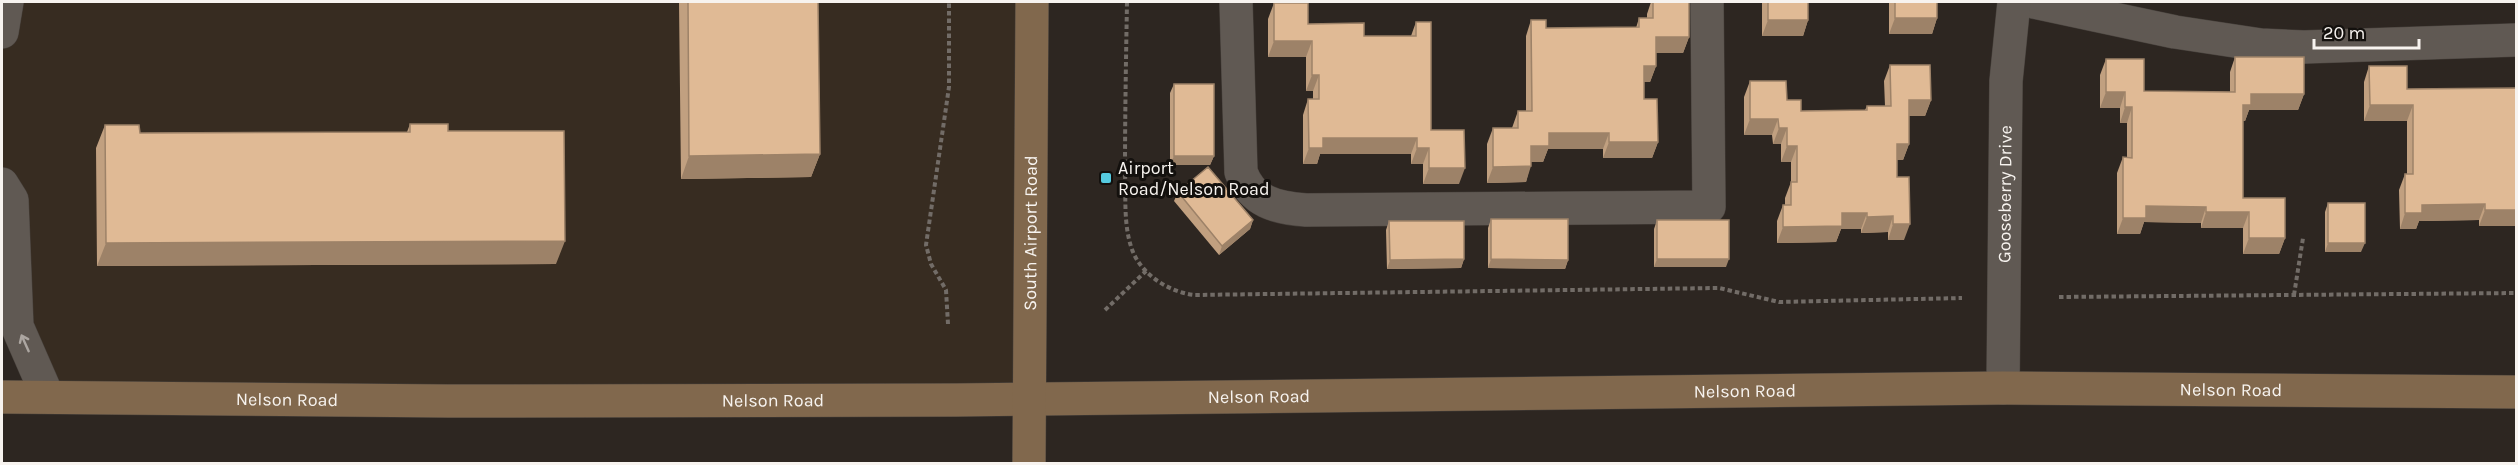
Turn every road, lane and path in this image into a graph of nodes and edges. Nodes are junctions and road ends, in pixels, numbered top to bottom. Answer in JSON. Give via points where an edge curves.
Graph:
{"nodes":[{"id":1,"x":7,"y":2,"type":"edge"},
{"id":2,"x":949,"y":2,"type":"edge"},
{"id":3,"x":1032,"y":2,"type":"edge"},
{"id":4,"x":1127,"y":2,"type":"edge"},
{"id":5,"x":1236,"y":2,"type":"edge"},
{"id":6,"x":1707,"y":2,"type":"edge"},
{"id":7,"x":2013,"y":2,"type":"edge"},
{"id":8,"x":2034,"y":2,"type":"edge"},
{"id":9,"x":2,"y":32,"type":"edge"},
{"id":10,"x":2517,"y":40,"type":"edge"},
{"id":11,"x":2,"y":184,"type":"edge"},
{"id":12,"x":2302,"y":238,"type":"dead end"},
{"id":13,"x":1146,"y":271,"type":"junction"},
{"id":14,"x":2517,"y":293,"type":"edge"},
{"id":15,"x":2294,"y":295,"type":"junction"},
{"id":16,"x":2059,"y":297,"type":"dead end"},
{"id":17,"x":1962,"y":298,"type":"dead end"},
{"id":18,"x":1105,"y":310,"type":"dead end"},
{"id":19,"x":948,"y":324,"type":"dead end"},
{"id":20,"x":2003,"y":388,"type":"junction"},
{"id":21,"x":2517,"y":392,"type":"edge"},
{"id":22,"x":2,"y":397,"type":"edge"},
{"id":23,"x":48,"y":397,"type":"junction"},
{"id":24,"x":1029,"y":399,"type":"junction"},
{"id":25,"x":1029,"y":464,"type":"edge"}],
"edges":[{"from":1,"to":9,"type":"street"},
{"from":2,"to":19,"type":"path","via":[[949,87],[926,245],[931,264],[946,290]]},
{"from":3,"to":24,"type":"main road","name":"South Airport Road"},
{"from":4,"to":13,"type":"path","via":[[1126,221],[1134,254]]},
{"from":5,"to":6,"type":"street","via":[[1241,172],[1253,193],[1269,204],[1306,210],[1709,207]]},
{"from":7,"to":20,"type":"street","name":"Gooseberry Drive","via":[[2006,81]]},
{"from":8,"to":10,"type":"street","via":[[2175,32],[2261,45]]},
{"from":23,"to":11,"type":"street","one_way":true,"via":[[17,326],[12,200]]},
{"from":12,"to":15,"type":"path"},
{"from":13,"to":17,"type":"path","via":[[1167,287],[1194,295],[1719,288],[1779,302]]},
{"from":13,"to":18,"type":"path"},
{"from":14,"to":15,"type":"path"},
{"from":15,"to":16,"type":"path"},
{"from":20,"to":21,"type":"main road","name":"Nelson Road"},
{"from":20,"to":24,"type":"main road","name":"Nelson Road"},
{"from":22,"to":23,"type":"main road","name":"Nelson Road"},
{"from":23,"to":24,"type":"main road","name":"Nelson Road","via":[[448,401]]},
{"from":24,"to":25,"type":"main road","name":"South Airport Road"}]}
